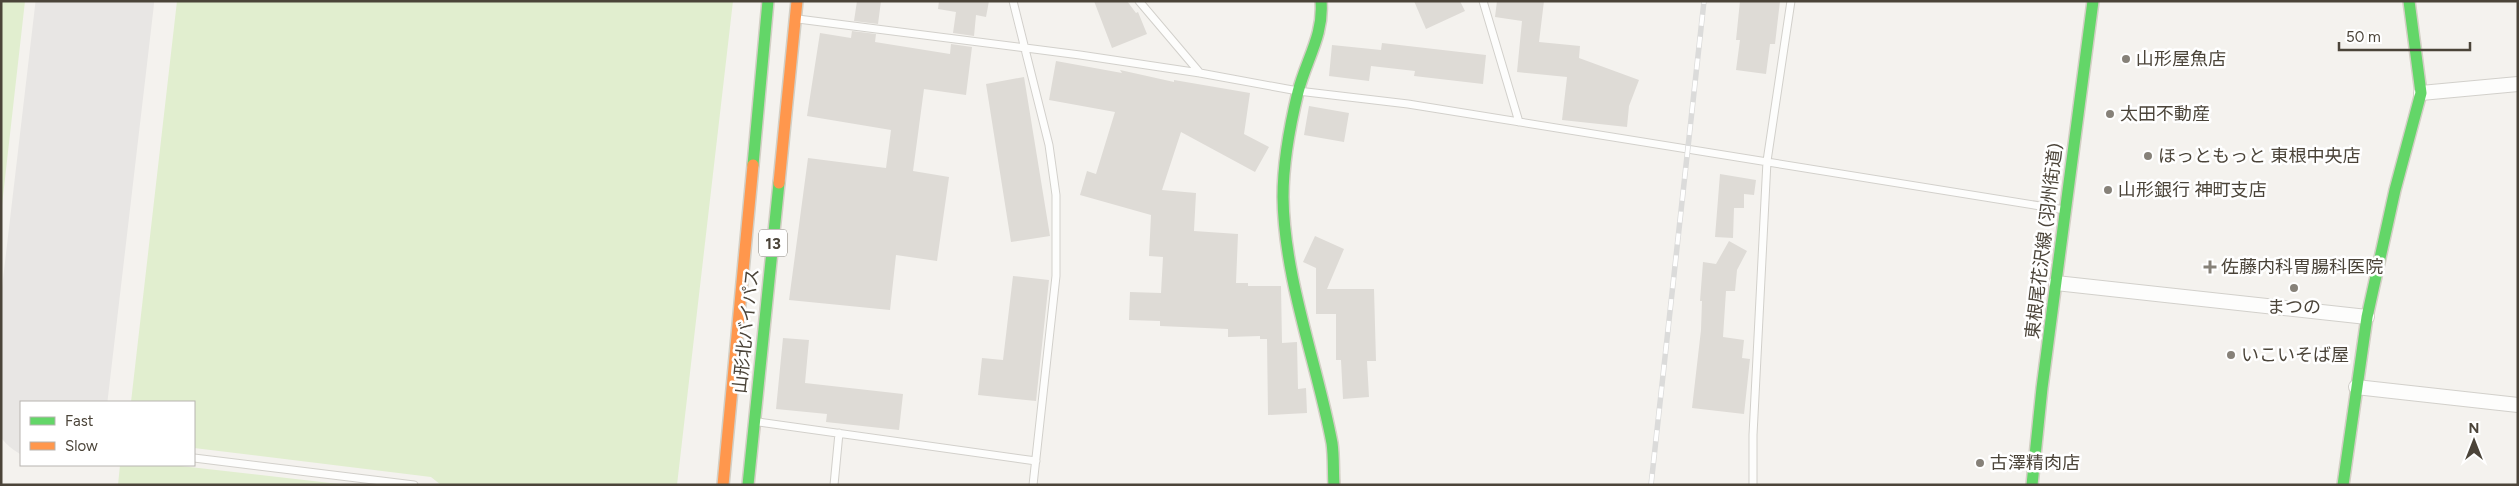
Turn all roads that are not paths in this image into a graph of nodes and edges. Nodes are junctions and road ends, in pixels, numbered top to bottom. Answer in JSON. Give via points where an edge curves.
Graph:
{"nodes":[{"id":1,"x":768,"y":1,"type":"edge"},
{"id":2,"x":797,"y":1,"type":"edge"},
{"id":3,"x":1013,"y":1,"type":"edge"},
{"id":4,"x":1139,"y":1,"type":"edge"},
{"id":5,"x":1321,"y":1,"type":"edge"},
{"id":6,"x":1483,"y":1,"type":"edge"},
{"id":7,"x":1791,"y":1,"type":"edge"},
{"id":8,"x":2092,"y":1,"type":"edge"},
{"id":9,"x":2408,"y":1,"type":"edge"},
{"id":10,"x":796,"y":19,"type":"junction"},
{"id":11,"x":1026,"y":49,"type":"junction"},
{"id":12,"x":1200,"y":73,"type":"junction"},
{"id":13,"x":2518,"y":84,"type":"edge"},
{"id":14,"x":1298,"y":90,"type":"junction"},
{"id":15,"x":2421,"y":93,"type":"junction"},
{"id":16,"x":1518,"y":122,"type":"junction"},
{"id":17,"x":1767,"y":160,"type":"junction"},
{"id":18,"x":2066,"y":210,"type":"junction"},
{"id":19,"x":2056,"y":284,"type":"junction"},
{"id":20,"x":2367,"y":317,"type":"junction"},
{"id":21,"x":2356,"y":387,"type":"junction"},
{"id":22,"x":2518,"y":405,"type":"edge"},
{"id":23,"x":754,"y":422,"type":"junction"},
{"id":24,"x":839,"y":433,"type":"junction"},
{"id":25,"x":195,"y":458,"type":"edge"},
{"id":26,"x":1036,"y":461,"type":"junction"},
{"id":27,"x":414,"y":485,"type":"edge"},
{"id":28,"x":723,"y":485,"type":"edge"},
{"id":29,"x":748,"y":485,"type":"edge"},
{"id":30,"x":834,"y":485,"type":"edge"},
{"id":31,"x":1034,"y":485,"type":"edge"},
{"id":32,"x":1334,"y":485,"type":"edge"},
{"id":33,"x":1752,"y":485,"type":"edge"},
{"id":34,"x":2032,"y":485,"type":"edge"},
{"id":35,"x":2343,"y":485,"type":"edge"}],
"edges":[{"from":1,"to":28,"type":"main road","name":"山形北バイパス","number":"13"},
{"from":2,"to":10,"type":"main road","name":"山形北バイパス","number":"13"},
{"from":3,"to":11,"type":"lane"},
{"from":4,"to":12,"type":"lane"},
{"from":5,"to":14,"type":"main road","via":[[1318,39]]},
{"from":6,"to":16,"type":"lane"},
{"from":7,"to":17,"type":"lane"},
{"from":8,"to":18,"type":"main road","name":"東根尾花沢線 (羽州街道)"},
{"from":9,"to":15,"type":"main road"},
{"from":10,"to":11,"type":"lane"},
{"from":10,"to":23,"type":"main road","name":"山形北バイパス","number":"13"},
{"from":11,"to":12,"type":"lane"},
{"from":11,"to":26,"type":"lane","via":[[1049,145],[1056,195],[1056,276]]},
{"from":12,"to":14,"type":"lane"},
{"from":13,"to":15,"type":"street"},
{"from":14,"to":16,"type":"lane"},
{"from":14,"to":32,"type":"main road","via":[[1285,164],[1284,228],[1332,445]]},
{"from":15,"to":20,"type":"main road","via":[[2395,190]]},
{"from":16,"to":17,"type":"lane"},
{"from":17,"to":18,"type":"lane"},
{"from":17,"to":33,"type":"lane"},
{"from":18,"to":19,"type":"main road","name":"東根尾花沢線 (羽州街道)"},
{"from":19,"to":20,"type":"street"},
{"from":19,"to":34,"type":"main road","name":"東根尾花沢線 (羽州街道)"},
{"from":20,"to":21,"type":"main road"},
{"from":21,"to":22,"type":"street"},
{"from":21,"to":35,"type":"main road"},
{"from":23,"to":24,"type":"lane"},
{"from":23,"to":29,"type":"main road","name":"山形北バイパス","number":"13"},
{"from":24,"to":26,"type":"lane"},
{"from":24,"to":30,"type":"lane"},
{"from":25,"to":27,"type":"lane"},
{"from":26,"to":31,"type":"lane"}]}
